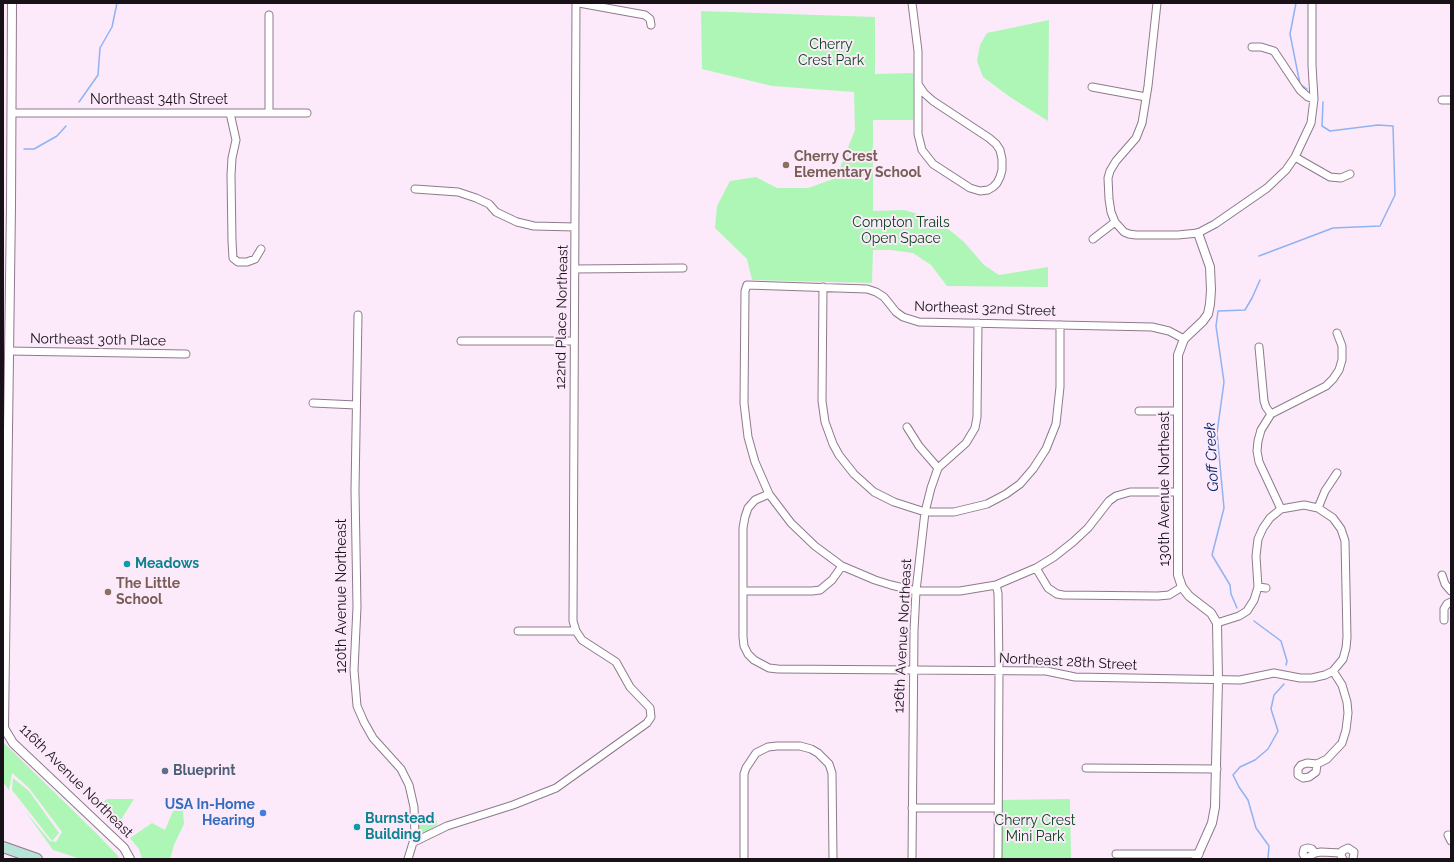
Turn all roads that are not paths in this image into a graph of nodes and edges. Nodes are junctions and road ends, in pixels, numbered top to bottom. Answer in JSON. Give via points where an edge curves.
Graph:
{"nodes":[{"id":1,"x":12,"y":3,"type":"edge"},
{"id":2,"x":578,"y":3,"type":"edge"},
{"id":3,"x":912,"y":3,"type":"edge"},
{"id":4,"x":1157,"y":3,"type":"edge"},
{"id":5,"x":1312,"y":3,"type":"edge"},
{"id":6,"x":269,"y":15,"type":"dead end"},
{"id":7,"x":651,"y":25,"type":"dead end"},
{"id":8,"x":1252,"y":47,"type":"dead end"},
{"id":9,"x":918,"y":84,"type":"junction"},
{"id":10,"x":1092,"y":87,"type":"dead end"},
{"id":11,"x":1146,"y":96,"type":"junction"},
{"id":12,"x":1314,"y":99,"type":"junction"},
{"id":13,"x":1442,"y":100,"type":"dead end"},
{"id":14,"x":1451,"y":100,"type":"edge"},
{"id":15,"x":933,"y":101,"type":"junction"},
{"id":16,"x":918,"y":111,"type":"junction"},
{"id":17,"x":12,"y":112,"type":"junction"},
{"id":18,"x":230,"y":113,"type":"junction"},
{"id":19,"x":269,"y":113,"type":"junction"},
{"id":20,"x":307,"y":113,"type":"dead end"},
{"id":21,"x":1295,"y":157,"type":"junction"},
{"id":22,"x":1350,"y":174,"type":"dead end"},
{"id":23,"x":414,"y":189,"type":"dead end"},
{"id":24,"x":1115,"y":222,"type":"junction"},
{"id":25,"x":575,"y":227,"type":"junction"},
{"id":26,"x":1198,"y":233,"type":"junction"},
{"id":27,"x":1093,"y":238,"type":"dead end"},
{"id":28,"x":261,"y":249,"type":"dead end"},
{"id":29,"x":683,"y":268,"type":"dead end"},
{"id":30,"x":575,"y":269,"type":"junction"},
{"id":31,"x":823,"y":287,"type":"junction"},
{"id":32,"x":358,"y":315,"type":"dead end"},
{"id":33,"x":978,"y":324,"type":"junction"},
{"id":34,"x":1060,"y":325,"type":"junction"},
{"id":35,"x":1337,"y":333,"type":"dead end"},
{"id":36,"x":1184,"y":339,"type":"junction"},
{"id":37,"x":461,"y":341,"type":"dead end"},
{"id":38,"x":574,"y":341,"type":"junction"},
{"id":39,"x":1259,"y":347,"type":"dead end"},
{"id":40,"x":10,"y":351,"type":"junction"},
{"id":41,"x":186,"y":354,"type":"dead end"},
{"id":42,"x":313,"y":403,"type":"dead end"},
{"id":43,"x":356,"y":406,"type":"junction"},
{"id":44,"x":1140,"y":411,"type":"dead end"},
{"id":45,"x":1178,"y":411,"type":"junction"},
{"id":46,"x":1271,"y":414,"type":"junction"},
{"id":47,"x":907,"y":427,"type":"dead end"},
{"id":48,"x":938,"y":468,"type":"junction"},
{"id":49,"x":1337,"y":473,"type":"dead end"},
{"id":50,"x":1177,"y":492,"type":"junction"},
{"id":51,"x":769,"y":494,"type":"junction"},
{"id":52,"x":1318,"y":508,"type":"junction"},
{"id":53,"x":1281,"y":509,"type":"junction"},
{"id":54,"x":925,"y":512,"type":"junction"},
{"id":55,"x":842,"y":566,"type":"junction"},
{"id":56,"x":1036,"y":568,"type":"junction"},
{"id":57,"x":1442,"y":575,"type":"dead end"},
{"id":58,"x":996,"y":585,"type":"junction"},
{"id":59,"x":1258,"y":587,"type":"junction"},
{"id":60,"x":1182,"y":588,"type":"junction"},
{"id":61,"x":1266,"y":588,"type":"dead end"},
{"id":62,"x":1451,"y":590,"type":"edge"},
{"id":63,"x":743,"y":591,"type":"junction"},
{"id":64,"x":916,"y":591,"type":"junction"},
{"id":65,"x":1451,"y":602,"type":"edge"},
{"id":66,"x":1444,"y":620,"type":"dead end"},
{"id":67,"x":1217,"y":623,"type":"junction"},
{"id":68,"x":518,"y":631,"type":"dead end"},
{"id":69,"x":576,"y":631,"type":"junction"},
{"id":70,"x":913,"y":670,"type":"junction"},
{"id":71,"x":998,"y":671,"type":"junction"},
{"id":72,"x":1333,"y":671,"type":"junction"},
{"id":73,"x":1218,"y":680,"type":"junction"},
{"id":74,"x":4,"y":728,"type":"edge"},
{"id":75,"x":1317,"y":764,"type":"dead end"},
{"id":76,"x":1086,"y":768,"type":"dead end"},
{"id":77,"x":1216,"y":770,"type":"junction"},
{"id":78,"x":912,"y":808,"type":"junction"},
{"id":79,"x":998,"y":808,"type":"junction"},
{"id":80,"x":414,"y":842,"type":"junction"},
{"id":81,"x":6,"y":848,"type":"edge"},
{"id":82,"x":1116,"y":854,"type":"dead end"},
{"id":83,"x":1342,"y":856,"type":"edge"},
{"id":84,"x":1198,"y":857,"type":"edge"},
{"id":85,"x":1310,"y":857,"type":"edge"},
{"id":86,"x":30,"y":858,"type":"edge"},
{"id":87,"x":6,"y":859,"type":"edge"},
{"id":88,"x":130,"y":859,"type":"edge"},
{"id":89,"x":408,"y":859,"type":"edge"},
{"id":90,"x":744,"y":859,"type":"edge"},
{"id":91,"x":833,"y":859,"type":"edge"},
{"id":92,"x":912,"y":859,"type":"edge"},
{"id":93,"x":998,"y":859,"type":"edge"},
{"id":94,"x":1353,"y":859,"type":"edge"}],
"edges":[{"from":1,"to":17,"type":"street","name":"116th Avenue Northeast"},
{"from":2,"to":7,"type":"street","via":[[645,15],[650,19]]},
{"from":2,"to":25,"type":"street","name":"122nd Place Northeast"},
{"from":3,"to":9,"type":"street","via":[[918,51]]},
{"from":4,"to":11,"type":"street"},
{"from":5,"to":12,"type":"street"},
{"from":6,"to":19,"type":"street"},
{"from":8,"to":12,"type":"street","via":[[1274,51],[1300,90]]},
{"from":9,"to":15,"type":"street"},
{"from":9,"to":16,"type":"street"},
{"from":10,"to":11,"type":"street"},
{"from":11,"to":24,"type":"street","via":[[1142,123],[1136,138],[1116,161],[1108,178],[1108,199]]},
{"from":12,"to":21,"type":"street","via":[[1311,123]]},
{"from":13,"to":14,"type":"street"},
{"from":15,"to":16,"type":"street","via":[[925,102]]},
{"from":15,"to":16,"type":"street","via":[[996,144],[1000,150],[1002,170],[998,183],[993,188],[980,191],[970,188],[933,164],[922,150],[919,140]]},
{"from":17,"to":18,"type":"street","name":"Northeast 34th Street"},
{"from":17,"to":40,"type":"street","name":"116th Avenue Northeast"},
{"from":18,"to":19,"type":"street","name":"Northeast 34th Street"},
{"from":18,"to":28,"type":"street","via":[[236,140],[231,175],[234,258],[238,262],[247,262],[255,259]]},
{"from":19,"to":20,"type":"street","name":"Northeast 34th Street"},
{"from":21,"to":22,"type":"street","via":[[1330,177],[1341,178]]},
{"from":21,"to":26,"type":"street","via":[[1286,170],[1267,188]]},
{"from":23,"to":25,"type":"street","via":[[458,192],[489,204],[496,212],[517,222],[534,226]]},
{"from":24,"to":26,"type":"street","via":[[1124,232],[1136,235]]},
{"from":24,"to":27,"type":"street"},
{"from":25,"to":30,"type":"street","name":"122nd Place Northeast"},
{"from":26,"to":36,"type":"street","name":"130th Avenue Northeast","via":[[1210,272],[1210,304],[1203,321]]},
{"from":29,"to":30,"type":"street"},
{"from":30,"to":38,"type":"street","name":"122nd Place Northeast"},
{"from":31,"to":33,"type":"street","name":"Northeast 32nd Street","via":[[867,289],[876,292],[903,317],[919,322]]},
{"from":31,"to":51,"type":"street","name":"Northeast 32nd Street","via":[[747,285],[745,291],[745,419],[755,462]]},
{"from":31,"to":54,"type":"street","via":[[822,401],[825,422],[833,444],[854,474],[874,492],[894,502]]},
{"from":32,"to":43,"type":"street","name":"120th Avenue Northeast"},
{"from":33,"to":34,"type":"street","name":"Northeast 32nd Street"},
{"from":33,"to":48,"type":"street","via":[[978,417],[975,428],[966,443]]},
{"from":34,"to":36,"type":"street","name":"Northeast 32nd Street","via":[[1152,327],[1169,331]]},
{"from":34,"to":54,"type":"street","via":[[1056,424],[1046,449],[1033,469],[1020,484],[987,504],[954,512]]},
{"from":35,"to":46,"type":"street","via":[[1342,346],[1342,360],[1333,379],[1326,386]]},
{"from":36,"to":45,"type":"street","name":"130th Avenue Northeast","via":[[1178,355]]},
{"from":37,"to":38,"type":"street"},
{"from":38,"to":69,"type":"street","name":"122nd Place Northeast","via":[[572,602]]},
{"from":39,"to":46,"type":"street","via":[[1264,401]]},
{"from":40,"to":41,"type":"street","name":"Northeast 30th Place"},
{"from":40,"to":74,"type":"street","name":"116th Avenue Northeast"},
{"from":42,"to":43,"type":"street"},
{"from":43,"to":80,"type":"street","name":"120th Avenue Northeast","via":[[356,706],[373,738],[401,769],[409,785],[414,807]]},
{"from":44,"to":45,"type":"street"},
{"from":45,"to":50,"type":"street","name":"130th Avenue Northeast"},
{"from":46,"to":53,"type":"street","via":[[1261,430],[1257,451],[1261,466]]},
{"from":47,"to":48,"type":"street"},
{"from":48,"to":54,"type":"street","name":"126th Avenue Northeast"},
{"from":49,"to":52,"type":"street"},
{"from":50,"to":56,"type":"street","via":[[1130,492],[1116,496],[1108,501],[1088,528],[1073,542]]},
{"from":50,"to":60,"type":"street","name":"130th Avenue Northeast","via":[[1178,575]]},
{"from":51,"to":55,"type":"street","via":[[791,523],[815,546]]},
{"from":51,"to":63,"type":"street","via":[[755,500],[744,517]]},
{"from":52,"to":53,"type":"street","via":[[1304,505]]},
{"from":52,"to":72,"type":"street","via":[[1333,518],[1341,529],[1345,541],[1346,648],[1343,659]]},
{"from":53,"to":59,"type":"street","via":[[1270,518],[1258,539]]},
{"from":54,"to":64,"type":"street","name":"126th Avenue Northeast"},
{"from":55,"to":63,"type":"street","via":[[832,580],[820,590]]},
{"from":55,"to":64,"type":"street","via":[[885,584]]},
{"from":56,"to":58,"type":"street"},
{"from":56,"to":60,"type":"street","via":[[1048,588],[1063,595],[1158,596],[1169,595]]},
{"from":57,"to":62,"type":"street","via":[[1445,584]]},
{"from":58,"to":64,"type":"street","via":[[960,591]]},
{"from":58,"to":71,"type":"street"},
{"from":59,"to":61,"type":"street"},
{"from":59,"to":67,"type":"street","via":[[1247,611]]},
{"from":60,"to":67,"type":"street","via":[[1210,613]]},
{"from":63,"to":70,"type":"street","name":"Northeast 28th Street","via":[[744,646],[754,660],[768,668]]},
{"from":64,"to":70,"type":"street","name":"126th Avenue Northeast"},
{"from":65,"to":66,"type":"street","via":[[1444,608]]},
{"from":67,"to":73,"type":"street"},
{"from":68,"to":69,"type":"street"},
{"from":69,"to":80,"type":"street","via":[[582,640],[616,662],[630,687],[650,708],[651,717],[647,723],[556,788],[447,826]]},
{"from":70,"to":71,"type":"street","name":"Northeast 28th Street"},
{"from":70,"to":78,"type":"street","name":"126th Avenue Northeast"},
{"from":71,"to":73,"type":"street","name":"Northeast 28th Street","via":[[1046,671],[1075,677]]},
{"from":71,"to":79,"type":"street"},
{"from":72,"to":73,"type":"street","name":"Northeast 28th Street","via":[[1312,678],[1274,672],[1240,680]]},
{"from":72,"to":75,"type":"street","via":[[1342,685],[1347,702],[1346,730],[1342,743],[1327,759]]},
{"from":73,"to":77,"type":"street"},
{"from":74,"to":88,"type":"street","name":"116th Avenue Northeast","via":[[13,743],[124,848]]},
{"from":76,"to":77,"type":"street"},
{"from":77,"to":84,"type":"street","via":[[1212,823]]},
{"from":78,"to":79,"type":"street"},
{"from":78,"to":92,"type":"street","name":"126th Avenue Northeast"},
{"from":79,"to":93,"type":"street"},
{"from":80,"to":89,"type":"street","name":"120th Avenue Northeast"},
{"from":81,"to":86,"type":"main road"},
{"from":81,"to":87,"type":"main road"},
{"from":82,"to":84,"type":"street"},
{"from":83,"to":85,"type":"street","via":[[1321,852]]},
{"from":83,"to":94,"type":"street","via":[[1346,848],[1351,849],[1355,854]]},
{"from":90,"to":91,"type":"street","via":[[744,774],[751,759],[762,749],[777,746],[800,746],[814,751],[829,764],[832,773]]}]}
